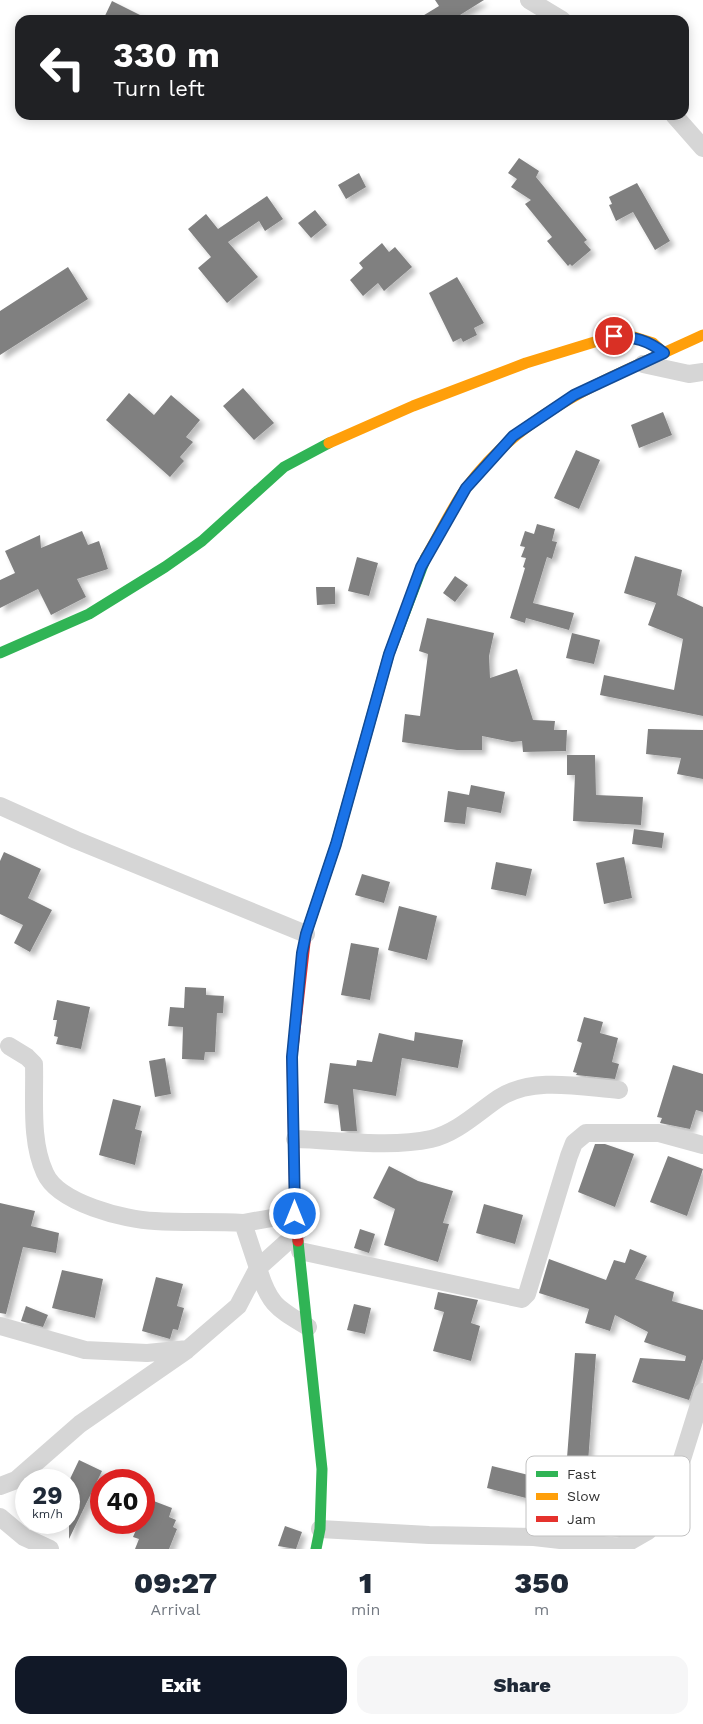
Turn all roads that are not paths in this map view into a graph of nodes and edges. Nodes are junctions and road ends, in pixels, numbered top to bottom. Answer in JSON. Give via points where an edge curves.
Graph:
{"nodes":[{"id":1,"x":529,"y":0,"type":"edge"},
{"id":2,"x":554,"y":15,"type":"edge"},
{"id":3,"x":678,"y":120,"type":"edge"},
{"id":4,"x":703,"y":148,"type":"edge"},
{"id":5,"x":703,"y":335,"type":"edge"},
{"id":6,"x":664,"y":353,"type":"junction"},
{"id":7,"x":642,"y":364,"type":"junction"},
{"id":8,"x":698,"y":377,"type":"edge"},
{"id":9,"x":0,"y":653,"type":"edge"},
{"id":10,"x":0,"y":806,"type":"edge"},
{"id":11,"x":306,"y":934,"type":"junction"},
{"id":12,"x":9,"y":1046,"type":"dead end"},
{"id":13,"x":619,"y":1090,"type":"dead end"},
{"id":14,"x":294,"y":1139,"type":"junction"},
{"id":15,"x":703,"y":1145,"type":"edge"},
{"id":16,"x":295,"y":1214,"type":"junction"},
{"id":17,"x":243,"y":1223,"type":"junction"},
{"id":18,"x":298,"y":1232,"type":"junction"},
{"id":19,"x":300,"y":1251,"type":"junction"},
{"id":20,"x":258,"y":1268,"type":"junction"},
{"id":21,"x":0,"y":1326,"type":"edge"},
{"id":22,"x":308,"y":1327,"type":"junction"},
{"id":23,"x":188,"y":1349,"type":"junction"},
{"id":24,"x":703,"y":1392,"type":"edge"},
{"id":25,"x":683,"y":1456,"type":"edge"},
{"id":26,"x":0,"y":1486,"type":"edge"},
{"id":27,"x":0,"y":1517,"type":"edge"},
{"id":28,"x":320,"y":1529,"type":"junction"},
{"id":29,"x":640,"y":1536,"type":"edge"},
{"id":30,"x":621,"y":1548,"type":"edge"},
{"id":31,"x":50,"y":1549,"type":"edge"},
{"id":32,"x":316,"y":1549,"type":"edge"}],
"edges":[{"from":1,"to":2,"type":"street"},
{"from":3,"to":4,"type":"street"},
{"from":5,"to":6,"type":"street"},
{"from":6,"to":7,"type":"street"},
{"from":6,"to":9,"type":"street","via":[[653,343],[634,337],[614,336],[526,363],[339,438],[284,467],[202,541],[165,567],[89,614]]},
{"from":7,"to":8,"type":"street"},
{"from":7,"to":11,"type":"street","via":[[574,395],[513,436],[466,488],[421,567],[392,646],[336,844]]},
{"from":10,"to":11,"type":"street"},
{"from":11,"to":14,"type":"street","via":[[292,1057]]},
{"from":12,"to":17,"type":"street","via":[[34,1064],[37,1149],[45,1175],[63,1194],[87,1207],[154,1221]]},
{"from":13,"to":14,"type":"street","via":[[552,1085],[521,1089],[501,1097],[455,1129],[432,1139],[401,1142]]},
{"from":14,"to":16,"type":"street"},
{"from":15,"to":19,"type":"street","via":[[659,1133],[586,1133],[574,1143],[527,1294],[522,1299]]},
{"from":16,"to":17,"type":"street"},
{"from":16,"to":18,"type":"street"},
{"from":17,"to":20,"type":"street"},
{"from":18,"to":19,"type":"street"},
{"from":18,"to":20,"type":"street"},
{"from":19,"to":22,"type":"street"},
{"from":20,"to":22,"type":"street","via":[[266,1293],[278,1308]]},
{"from":20,"to":23,"type":"street","via":[[238,1306]]},
{"from":21,"to":23,"type":"street","via":[[85,1350],[147,1353]]},
{"from":22,"to":28,"type":"street","via":[[322,1469]]},
{"from":23,"to":26,"type":"street","via":[[80,1424],[16,1480]]},
{"from":24,"to":25,"type":"street"},
{"from":27,"to":31,"type":"street","via":[[24,1537]]},
{"from":28,"to":30,"type":"street","via":[[534,1537]]},
{"from":28,"to":32,"type":"street"},
{"from":29,"to":30,"type":"street"}]}
